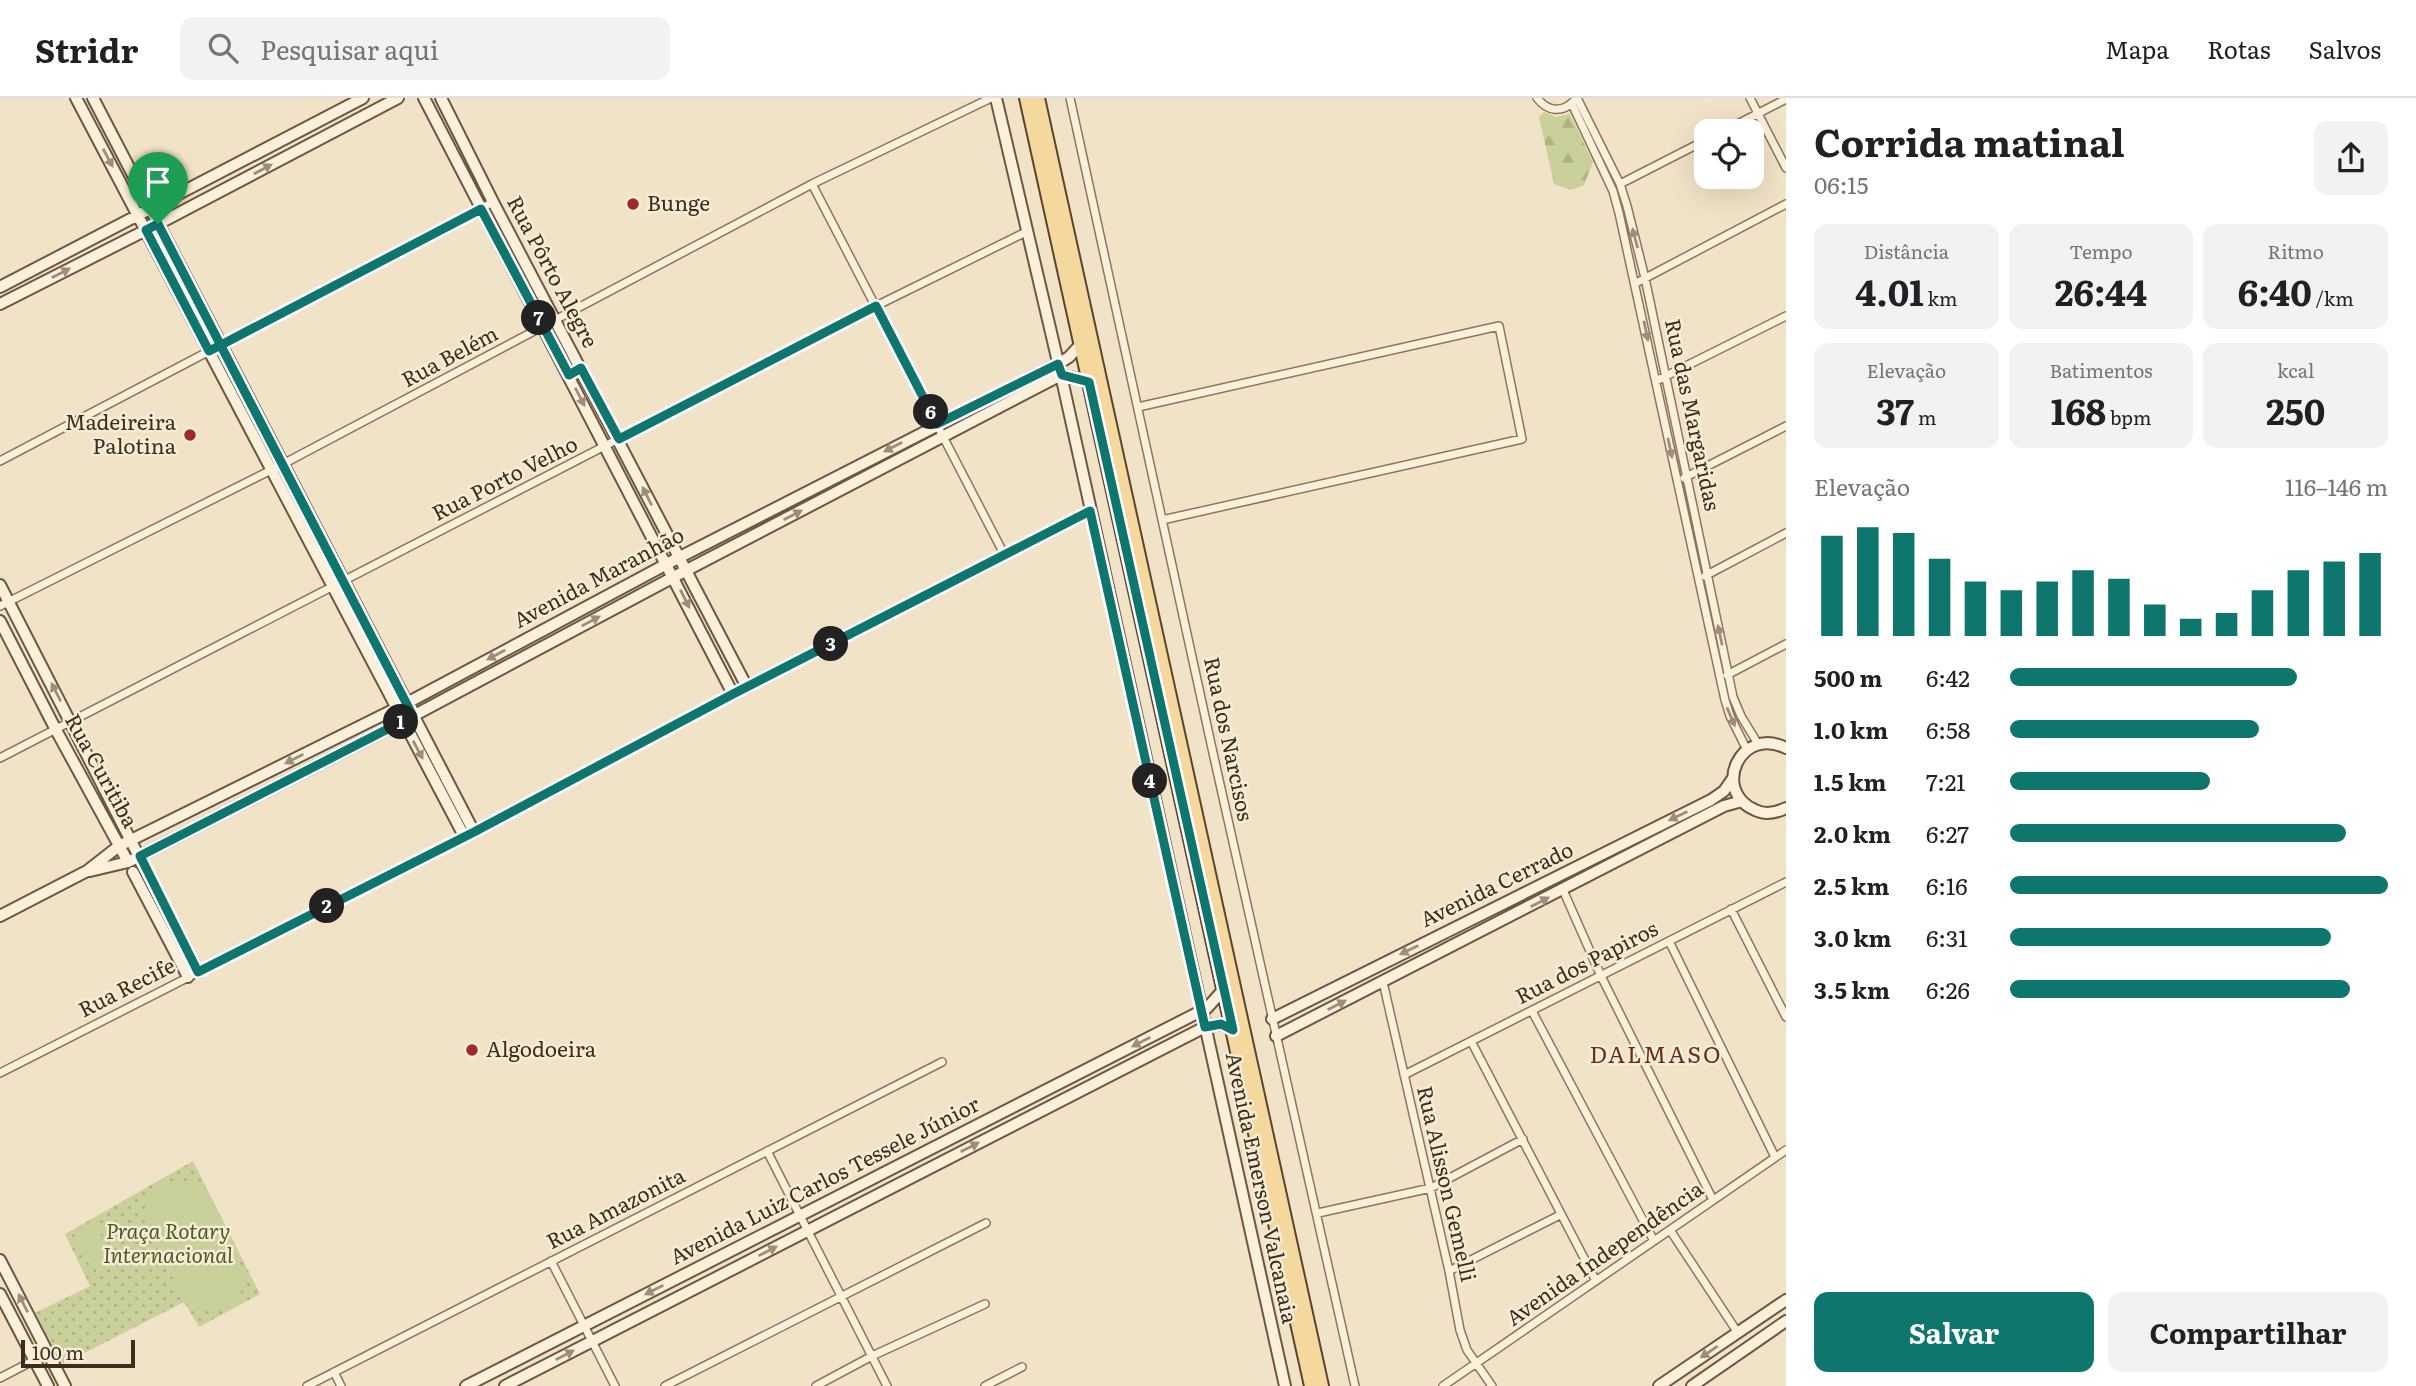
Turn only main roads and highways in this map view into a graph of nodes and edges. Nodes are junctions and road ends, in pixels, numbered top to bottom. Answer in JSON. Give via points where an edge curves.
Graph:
{"nodes":[{"id":1,"x":1027,"y":99,"type":"edge"},
{"id":2,"x":1311,"y":1386,"type":"edge"},
{"id":3,"x":1322,"y":1386,"type":"edge"}],
"edges":[{"from":1,"to":2,"type":"main road"},
{"from":1,"to":3,"type":"main road"}]}
